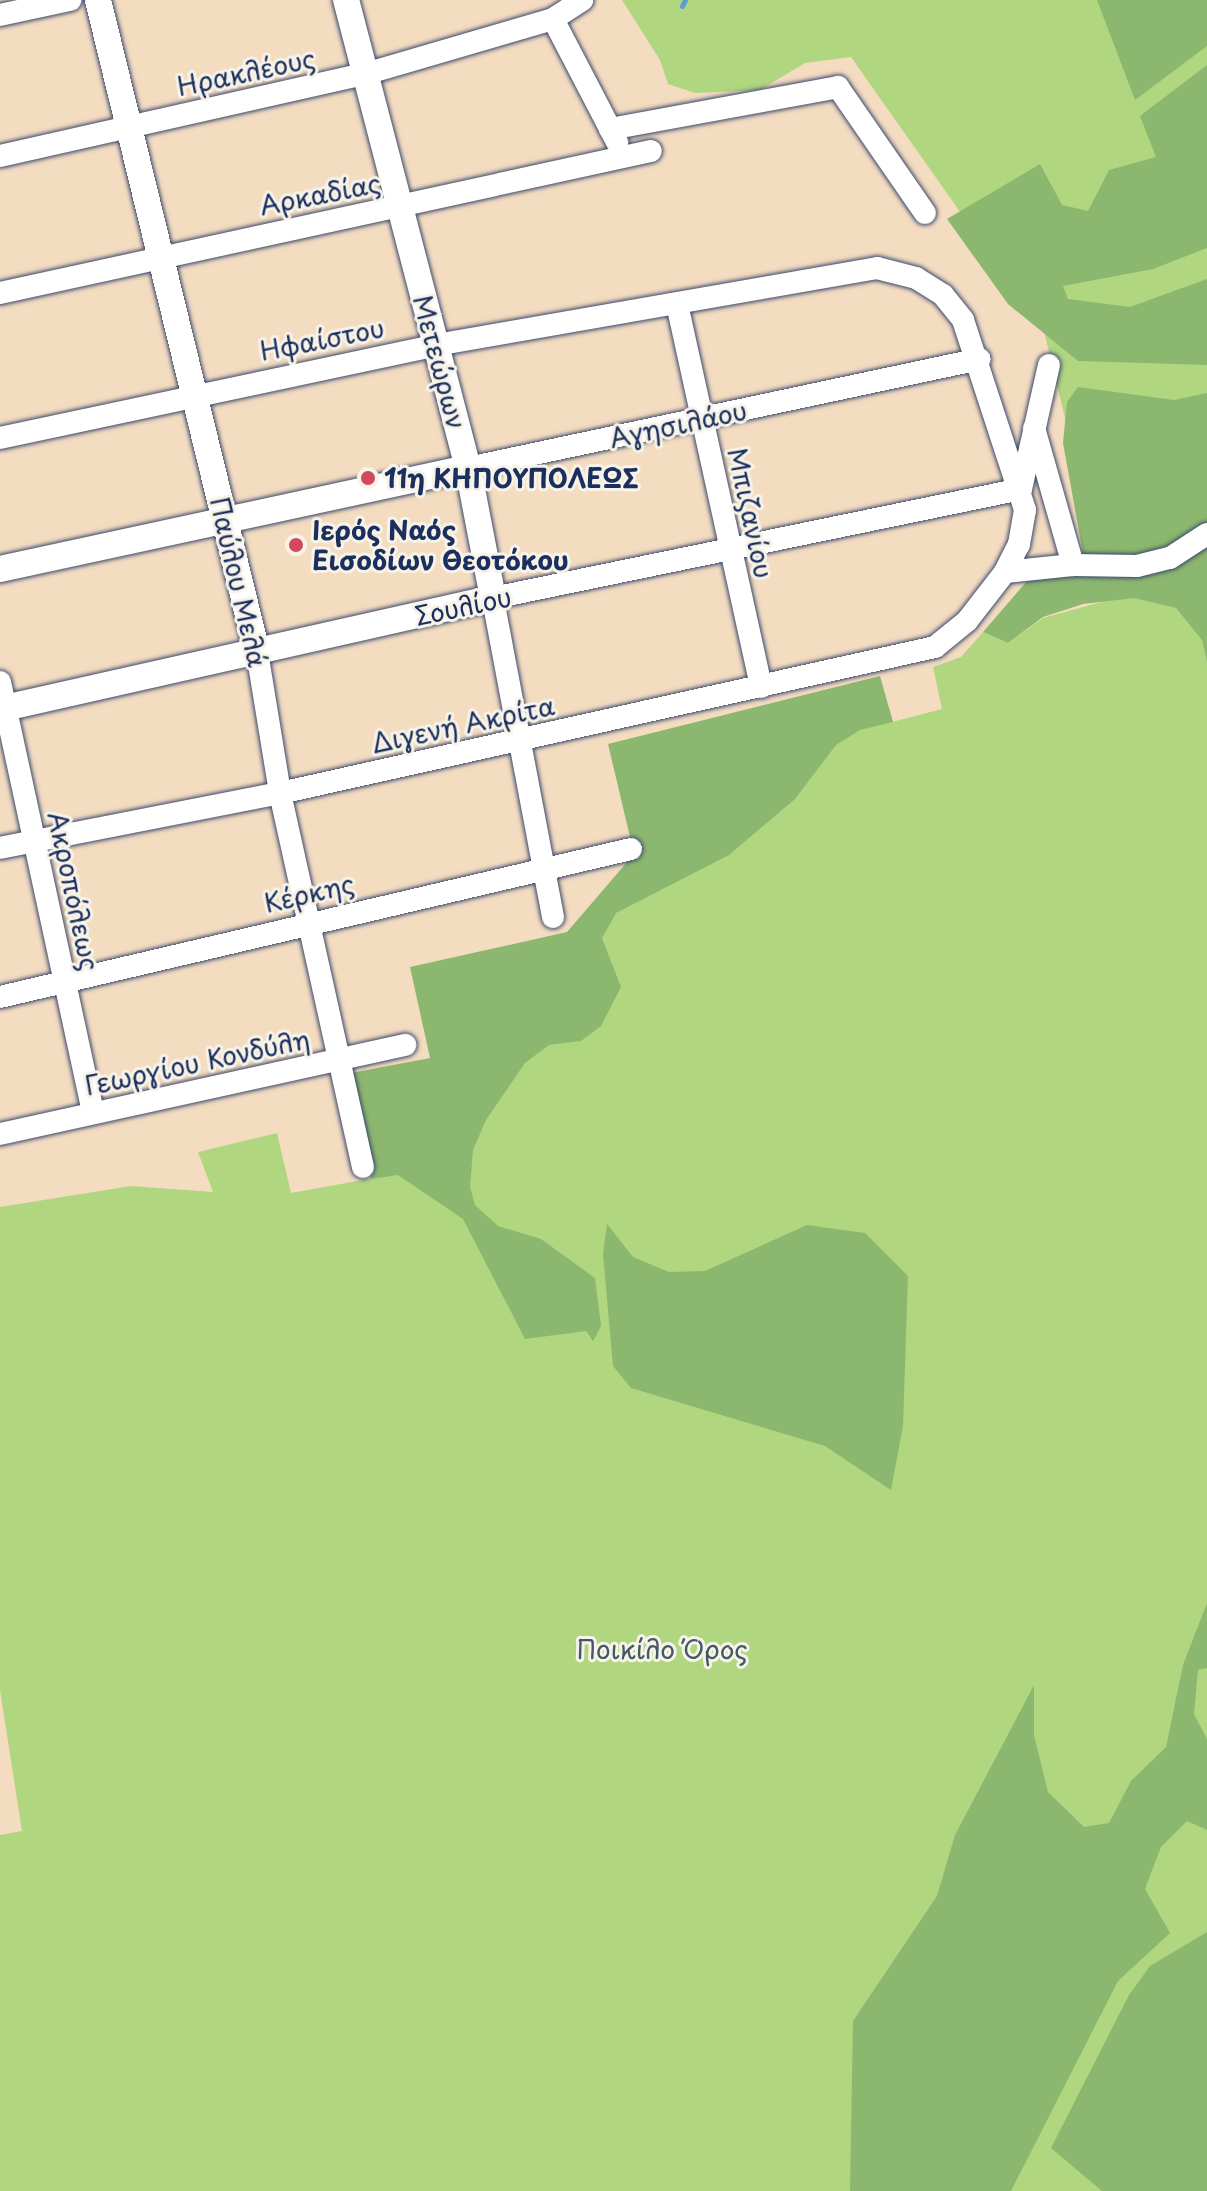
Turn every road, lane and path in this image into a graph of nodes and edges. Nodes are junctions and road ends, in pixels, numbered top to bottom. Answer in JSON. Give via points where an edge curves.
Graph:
{"nodes":[{"id":1,"x":70,"y":0,"type":"edge"},
{"id":2,"x":98,"y":0,"type":"edge"},
{"id":3,"x":346,"y":0,"type":"edge"},
{"id":4,"x":582,"y":0,"type":"edge"},
{"id":5,"x":0,"y":15,"type":"edge"},
{"id":6,"x":553,"y":19,"type":"junction"},
{"id":7,"x":365,"y":74,"type":"junction"},
{"id":8,"x":129,"y":126,"type":"junction"},
{"id":9,"x":610,"y":129,"type":"junction"},
{"id":10,"x":651,"y":151,"type":"dead end"},
{"id":11,"x":0,"y":156,"type":"edge"},
{"id":12,"x":625,"y":157,"type":"junction"},
{"id":13,"x":400,"y":207,"type":"junction"},
{"id":14,"x":925,"y":213,"type":"dead end"},
{"id":15,"x":160,"y":255,"type":"junction"},
{"id":16,"x":0,"y":293,"type":"edge"},
{"id":17,"x":677,"y":304,"type":"junction"},
{"id":18,"x":436,"y":345,"type":"junction"},
{"id":19,"x":980,"y":359,"type":"junction"},
{"id":20,"x":1049,"y":365,"type":"dead end"},
{"id":21,"x":194,"y":393,"type":"junction"},
{"id":22,"x":702,"y":419,"type":"junction"},
{"id":23,"x":1033,"y":423,"type":"junction"},
{"id":24,"x":0,"y":438,"type":"edge"},
{"id":25,"x":468,"y":468,"type":"junction"},
{"id":26,"x":1021,"y":489,"type":"junction"},
{"id":27,"x":225,"y":520,"type":"junction"},
{"id":28,"x":1207,"y":534,"type":"edge"},
{"id":29,"x":731,"y":550,"type":"junction"},
{"id":30,"x":1073,"y":565,"type":"junction"},
{"id":31,"x":0,"y":569,"type":"edge"},
{"id":32,"x":1005,"y":572,"type":"junction"},
{"id":33,"x":493,"y":598,"type":"junction"},
{"id":34,"x":257,"y":652,"type":"junction"},
{"id":35,"x":0,"y":682,"type":"edge"},
{"id":36,"x":761,"y":687,"type":"junction"},
{"id":37,"x":3,"y":708,"type":"edge"},
{"id":38,"x":521,"y":740,"type":"junction"},
{"id":39,"x":280,"y":793,"type":"junction"},
{"id":40,"x":34,"y":840,"type":"junction"},
{"id":41,"x":0,"y":848,"type":"edge"},
{"id":42,"x":631,"y":849,"type":"dead end"},
{"id":43,"x":545,"y":869,"type":"junction"},
{"id":44,"x":553,"y":917,"type":"dead end"},
{"id":45,"x":307,"y":921,"type":"junction"},
{"id":46,"x":65,"y":982,"type":"junction"},
{"id":47,"x":0,"y":997,"type":"edge"},
{"id":48,"x":405,"y":1045,"type":"dead end"},
{"id":49,"x":341,"y":1060,"type":"junction"},
{"id":50,"x":93,"y":1112,"type":"junction"},
{"id":51,"x":0,"y":1134,"type":"edge"},
{"id":52,"x":363,"y":1167,"type":"dead end"}],
"edges":[{"from":1,"to":5,"type":"street"},
{"from":2,"to":8,"type":"street","name":"Παύλου Μελά"},
{"from":3,"to":7,"type":"street","name":"Μετεώρων"},
{"from":4,"to":6,"type":"street","name":"Ηρακλέους"},
{"from":6,"to":7,"type":"street","name":"Ηρακλέους"},
{"from":6,"to":9,"type":"street"},
{"from":7,"to":8,"type":"street","name":"Ηρακλέους"},
{"from":7,"to":13,"type":"street","name":"Μετεώρων"},
{"from":8,"to":11,"type":"street","name":"Ηρακλέους"},
{"from":8,"to":15,"type":"street","name":"Παύλου Μελά"},
{"from":9,"to":12,"type":"street"},
{"from":9,"to":14,"type":"street","via":[[838,87]]},
{"from":10,"to":12,"type":"street","name":"Αρκαδίας"},
{"from":12,"to":13,"type":"street","name":"Αρκαδίας"},
{"from":13,"to":15,"type":"street","name":"Αρκαδίας"},
{"from":13,"to":18,"type":"street","name":"Μετεώρων"},
{"from":15,"to":16,"type":"street","name":"Αρκαδίας"},
{"from":15,"to":21,"type":"street","name":"Παύλου Μελά"},
{"from":17,"to":18,"type":"street","name":"Ηφαίστου"},
{"from":17,"to":19,"type":"street","name":"Ηφαίστου","via":[[877,268],[943,295],[963,320]]},
{"from":17,"to":22,"type":"street","name":"Μπιζανίου"},
{"from":18,"to":21,"type":"street","name":"Ηφαίστου"},
{"from":18,"to":25,"type":"street","name":"Μετεώρων"},
{"from":19,"to":22,"type":"street","name":"Αγησιλάου"},
{"from":19,"to":26,"type":"street","name":"Ηφαίστου"},
{"from":20,"to":23,"type":"street"},
{"from":21,"to":24,"type":"street","name":"Ηφαίστου"},
{"from":21,"to":27,"type":"street","name":"Παύλου Μελά"},
{"from":22,"to":25,"type":"street","name":"Αγησιλάου"},
{"from":22,"to":29,"type":"street","name":"Μπιζανίου"},
{"from":23,"to":26,"type":"street"},
{"from":23,"to":30,"type":"street"},
{"from":25,"to":27,"type":"street","name":"Αγησιλάου"},
{"from":25,"to":33,"type":"street","name":"Μετεώρων"},
{"from":26,"to":29,"type":"street","name":"Σουλίου"},
{"from":26,"to":32,"type":"street","via":[[1025,526]]},
{"from":27,"to":31,"type":"street","name":"Αγησιλάου"},
{"from":27,"to":34,"type":"street","name":"Παύλου Μελά"},
{"from":28,"to":30,"type":"street","via":[[1170,558],[1137,566]]},
{"from":29,"to":33,"type":"street","name":"Σουλίου"},
{"from":29,"to":36,"type":"street","name":"Μπιζανίου"},
{"from":30,"to":32,"type":"street"},
{"from":32,"to":36,"type":"street","name":"Διγενή Ακρίτα","via":[[967,621],[935,647]]},
{"from":33,"to":34,"type":"street","name":"Σουλίου"},
{"from":33,"to":38,"type":"street","name":"Μετεώρων"},
{"from":34,"to":37,"type":"street","name":"Σουλίου"},
{"from":34,"to":39,"type":"street","name":"Παύλου Μελά"},
{"from":35,"to":37,"type":"street","name":"Ακροπόλεως"},
{"from":36,"to":38,"type":"street","name":"Διγενή Ακρίτα"},
{"from":37,"to":40,"type":"street","name":"Ακροπόλεως"},
{"from":38,"to":39,"type":"street","name":"Διγενή Ακρίτα"},
{"from":38,"to":43,"type":"street","name":"Μετεώρων"},
{"from":39,"to":40,"type":"street","name":"Διγενή Ακρίτα"},
{"from":39,"to":45,"type":"street","name":"Παύλου Μελά"},
{"from":40,"to":41,"type":"street","name":"Διγενή Ακρίτα"},
{"from":40,"to":46,"type":"street","name":"Ακροπόλεως"},
{"from":42,"to":43,"type":"street","name":"Κέρκης"},
{"from":43,"to":44,"type":"street","name":"Μετεώρων"},
{"from":43,"to":45,"type":"street","name":"Κέρκης"},
{"from":45,"to":46,"type":"street","name":"Κέρκης"},
{"from":45,"to":49,"type":"street","name":"Παύλου Μελά"},
{"from":46,"to":47,"type":"street","name":"Κέρκης"},
{"from":46,"to":50,"type":"street","name":"Ακροπόλεως"},
{"from":48,"to":49,"type":"street","name":"Γεωργίου Κονδύλη"},
{"from":49,"to":50,"type":"street","name":"Γεωργίου Κονδύλη"},
{"from":49,"to":52,"type":"street","name":"Παύλου Μελά"},
{"from":50,"to":51,"type":"street","name":"Γεωργίου Κονδύλη"}]}
